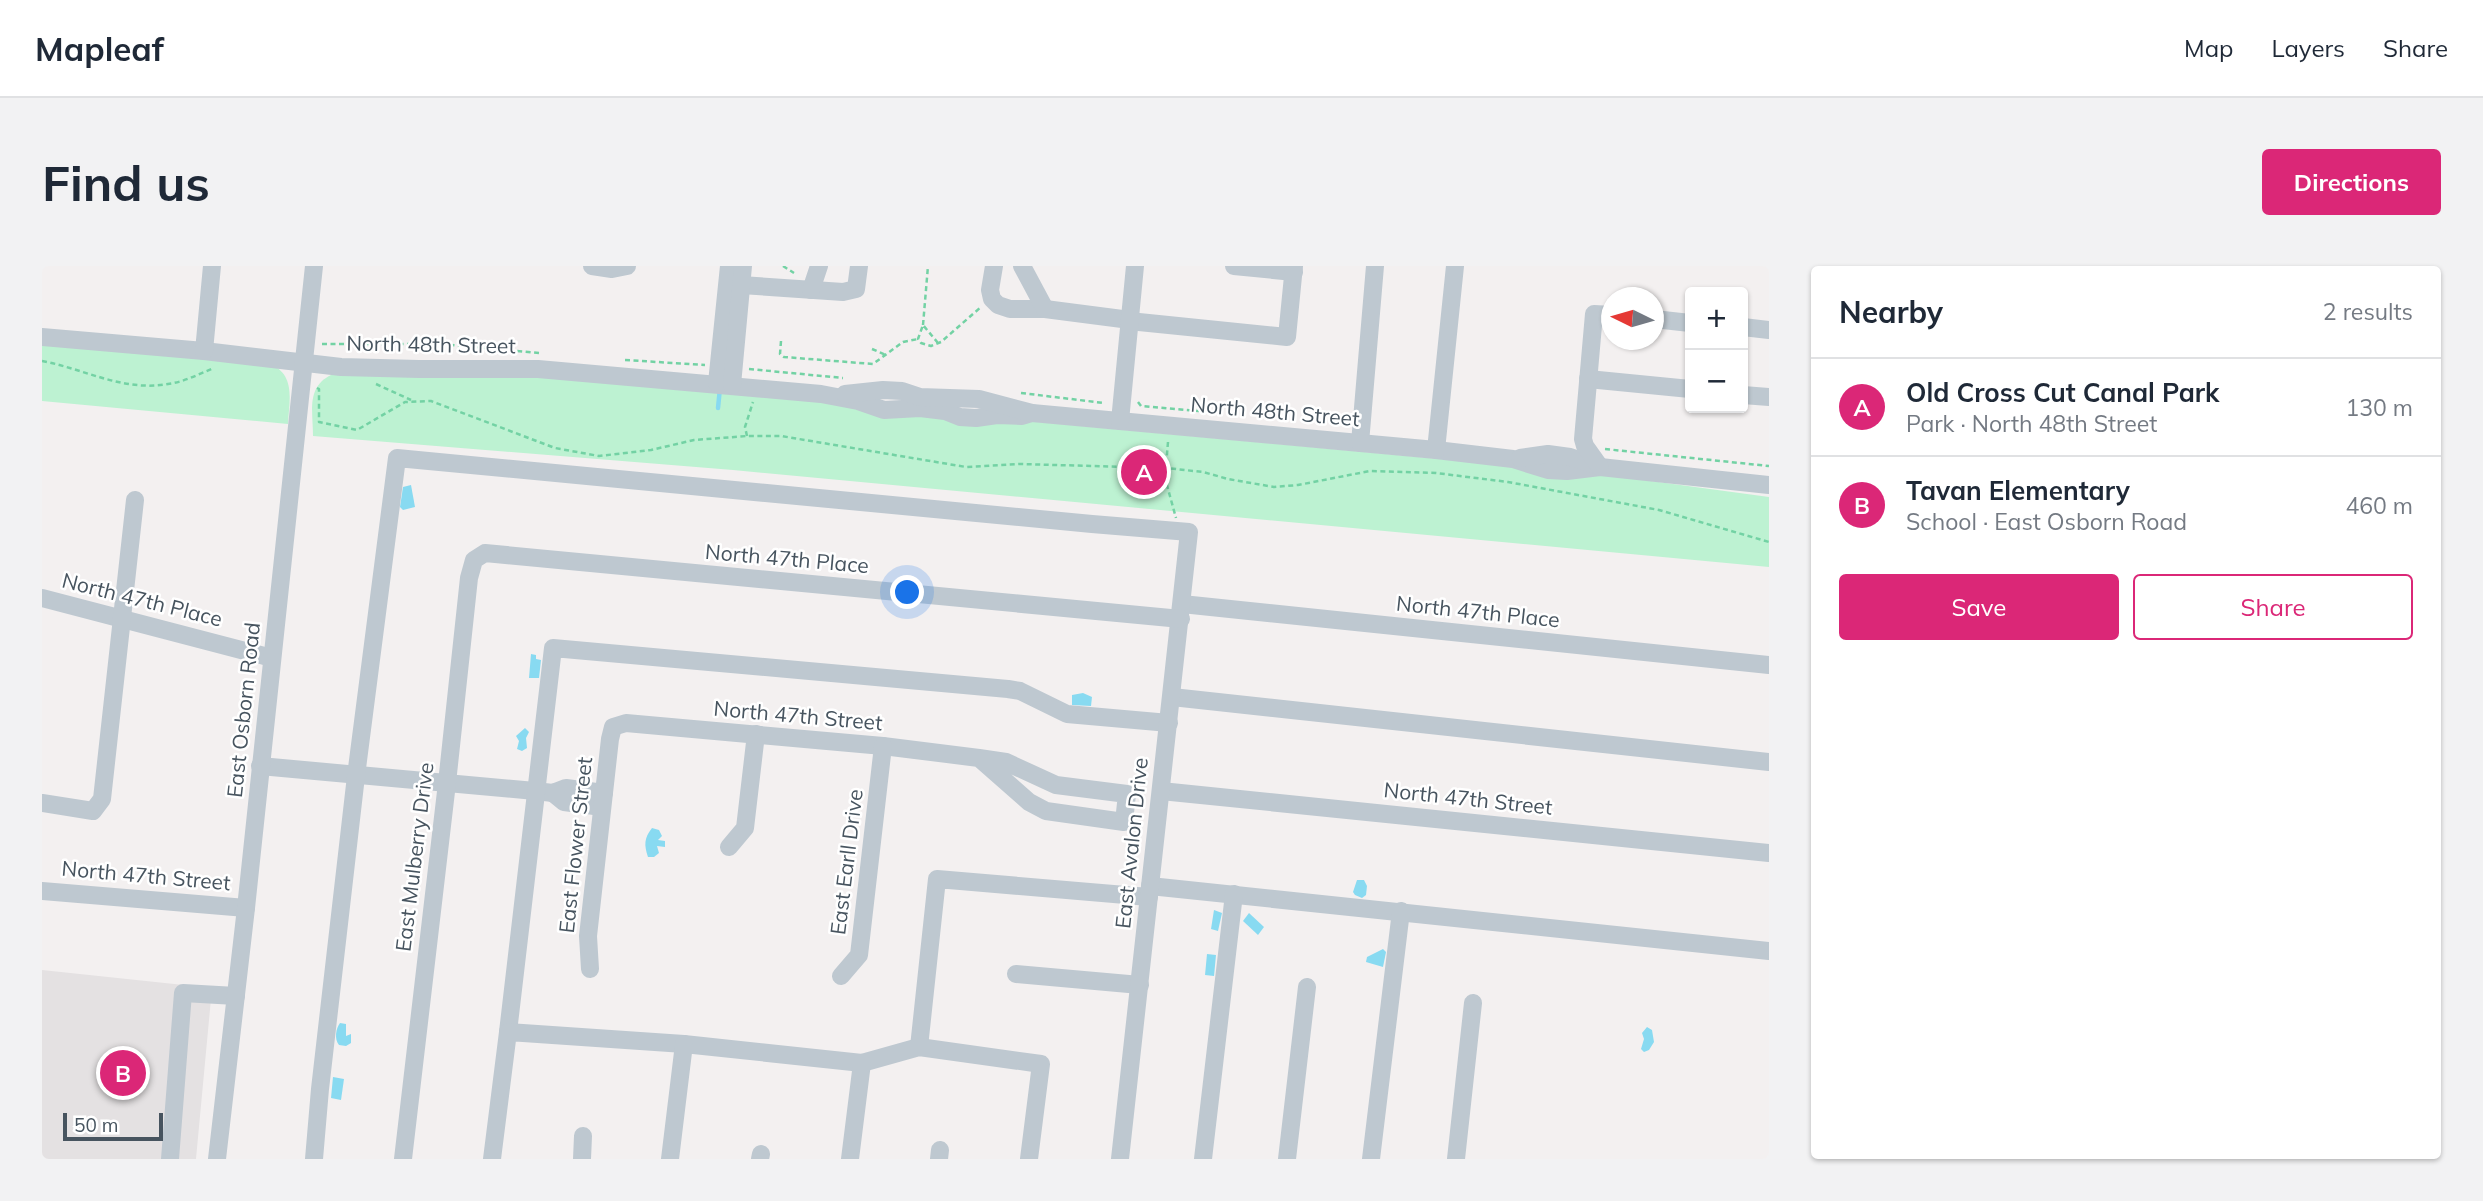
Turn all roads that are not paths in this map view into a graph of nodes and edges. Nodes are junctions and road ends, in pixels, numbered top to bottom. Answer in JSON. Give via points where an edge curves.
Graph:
{"nodes":[{"id":1,"x":212,"y":266,"type":"edge"},
{"id":2,"x":314,"y":266,"type":"edge"},
{"id":3,"x":593,"y":266,"type":"edge"},
{"id":4,"x":627,"y":266,"type":"edge"},
{"id":5,"x":729,"y":266,"type":"edge"},
{"id":6,"x":743,"y":266,"type":"edge"},
{"id":7,"x":819,"y":266,"type":"edge"},
{"id":8,"x":859,"y":266,"type":"edge"},
{"id":9,"x":994,"y":266,"type":"edge"},
{"id":10,"x":1022,"y":266,"type":"edge"},
{"id":11,"x":1135,"y":266,"type":"edge"},
{"id":12,"x":1234,"y":266,"type":"edge"},
{"id":13,"x":1375,"y":266,"type":"edge"},
{"id":14,"x":1455,"y":266,"type":"edge"},
{"id":15,"x":1294,"y":269,"type":"edge"},
{"id":16,"x":741,"y":285,"type":"junction"},
{"id":17,"x":811,"y":290,"type":"junction"},
{"id":18,"x":1045,"y":309,"type":"junction"},
{"id":19,"x":1130,"y":320,"type":"junction"},
{"id":20,"x":1664,"y":320,"type":"edge"},
{"id":21,"x":1685,"y":322,"type":"edge"},
{"id":22,"x":1601,"y":324,"type":"edge"},
{"id":23,"x":1748,"y":328,"type":"edge"},
{"id":24,"x":1769,"y":330,"type":"edge"},
{"id":25,"x":42,"y":337,"type":"edge"},
{"id":26,"x":204,"y":351,"type":"junction"},
{"id":27,"x":305,"y":364,"type":"junction"},
{"id":28,"x":1588,"y":379,"type":"junction"},
{"id":29,"x":725,"y":384,"type":"junction"},
{"id":30,"x":1685,"y":389,"type":"edge"},
{"id":31,"x":1748,"y":395,"type":"edge"},
{"id":32,"x":1769,"y":397,"type":"edge"},
{"id":33,"x":1120,"y":421,"type":"junction"},
{"id":34,"x":1583,"y":439,"type":"junction"},
{"id":35,"x":1360,"y":443,"type":"junction"},
{"id":36,"x":1436,"y":450,"type":"junction"},
{"id":37,"x":1562,"y":456,"type":"junction"},
{"id":38,"x":1600,"y":458,"type":"junction"},
{"id":39,"x":1513,"y":459,"type":"junction"},
{"id":40,"x":1769,"y":485,"type":"edge"},
{"id":41,"x":135,"y":500,"type":"dead end"},
{"id":42,"x":474,"y":560,"type":"joint"},
{"id":43,"x":42,"y":598,"type":"edge"},
{"id":44,"x":1182,"y":611,"type":"junction"},
{"id":45,"x":123,"y":618,"type":"junction"},
{"id":46,"x":272,"y":658,"type":"junction"},
{"id":47,"x":1769,"y":665,"type":"edge"},
{"id":48,"x":1172,"y":697,"type":"junction"},
{"id":49,"x":1169,"y":723,"type":"junction"},
{"id":50,"x":613,"y":726,"type":"joint"},
{"id":51,"x":756,"y":734,"type":"junction"},
{"id":52,"x":883,"y":746,"type":"junction"},
{"id":53,"x":979,"y":758,"type":"junction"},
{"id":54,"x":1769,"y":762,"type":"edge"},
{"id":55,"x":260,"y":766,"type":"junction"},
{"id":56,"x":355,"y":776,"type":"junction"},
{"id":57,"x":447,"y":783,"type":"junction"},
{"id":58,"x":1161,"y":791,"type":"junction"},
{"id":59,"x":544,"y":792,"type":"junction"},
{"id":60,"x":603,"y":800,"type":"junction"},
{"id":61,"x":42,"y":803,"type":"edge"},
{"id":62,"x":729,"y":847,"type":"dead end"},
{"id":63,"x":1769,"y":853,"type":"edge"},
{"id":64,"x":42,"y":891,"type":"edge"},
{"id":65,"x":1149,"y":891,"type":"junction"},
{"id":66,"x":1234,"y":894,"type":"junction"},
{"id":67,"x":246,"y":908,"type":"junction"},
{"id":68,"x":1401,"y":911,"type":"junction"},
{"id":69,"x":1769,"y":951,"type":"edge"},
{"id":70,"x":590,"y":969,"type":"dead end"},
{"id":71,"x":1016,"y":974,"type":"dead end"},
{"id":72,"x":841,"y":976,"type":"dead end"},
{"id":73,"x":1140,"y":985,"type":"junction"},
{"id":74,"x":1307,"y":987,"type":"dead end"},
{"id":75,"x":236,"y":996,"type":"junction"},
{"id":76,"x":1473,"y":1003,"type":"dead end"},
{"id":77,"x":508,"y":1032,"type":"junction"},
{"id":78,"x":684,"y":1044,"type":"junction"},
{"id":79,"x":919,"y":1047,"type":"junction"},
{"id":80,"x":862,"y":1063,"type":"junction"},
{"id":81,"x":583,"y":1136,"type":"dead end"},
{"id":82,"x":170,"y":1159,"type":"edge"},
{"id":83,"x":217,"y":1159,"type":"edge"},
{"id":84,"x":314,"y":1159,"type":"edge"},
{"id":85,"x":402,"y":1159,"type":"edge"},
{"id":86,"x":492,"y":1159,"type":"edge"},
{"id":87,"x":582,"y":1159,"type":"edge"},
{"id":88,"x":670,"y":1159,"type":"edge"},
{"id":89,"x":850,"y":1159,"type":"edge"},
{"id":90,"x":1030,"y":1159,"type":"edge"},
{"id":91,"x":1120,"y":1159,"type":"edge"},
{"id":92,"x":1203,"y":1159,"type":"edge"},
{"id":93,"x":1287,"y":1159,"type":"edge"},
{"id":94,"x":1371,"y":1159,"type":"edge"},
{"id":95,"x":1456,"y":1159,"type":"edge"}],
"edges":[{"from":1,"to":26,"type":"street"},
{"from":2,"to":27,"type":"street","name":"East Osborn Road"},
{"from":3,"to":4,"type":"street","via":[[612,270]]},
{"from":5,"to":29,"type":"street"},
{"from":6,"to":16,"type":"street"},
{"from":7,"to":17,"type":"street"},
{"from":8,"to":17,"type":"street","via":[[856,289]]},
{"from":9,"to":18,"type":"street","via":[[990,290],[998,305]]},
{"from":10,"to":18,"type":"street"},
{"from":11,"to":19,"type":"street"},
{"from":12,"to":15,"type":"street"},
{"from":13,"to":35,"type":"street"},
{"from":14,"to":36,"type":"street"},
{"from":15,"to":19,"type":"street","via":[[1287,337]]},
{"from":16,"to":17,"type":"street"},
{"from":16,"to":29,"type":"street"},
{"from":18,"to":19,"type":"street"},
{"from":19,"to":33,"type":"street"},
{"from":20,"to":21,"type":"street"},
{"from":22,"to":28,"type":"street"},
{"from":23,"to":24,"type":"street"},
{"from":25,"to":26,"type":"street","name":"North 48th Street"},
{"from":26,"to":27,"type":"street","name":"North 48th Street"},
{"from":27,"to":29,"type":"street","name":"North 48th Street","via":[[538,369]]},
{"from":27,"to":46,"type":"street","name":"East Osborn Road"},
{"from":28,"to":30,"type":"street"},
{"from":28,"to":34,"type":"street"},
{"from":29,"to":33,"type":"street","name":"North 48th Street","via":[[821,394],[884,410],[920,408],[976,418],[1032,413]]},
{"from":31,"to":32,"type":"street"},
{"from":33,"to":35,"type":"street","name":"North 48th Street"},
{"from":34,"to":37,"type":"street"},
{"from":34,"to":38,"type":"street"},
{"from":35,"to":36,"type":"street","name":"North 48th Street"},
{"from":36,"to":39,"type":"street","name":"North 48th Street"},
{"from":37,"to":38,"type":"street","name":"North 48th Street"},
{"from":37,"to":39,"type":"street","name":"North 48th Street"},
{"from":38,"to":39,"type":"street","name":"North 48th Street","via":[[1567,471]]},
{"from":38,"to":40,"type":"street","name":"North 48th Street"},
{"from":41,"to":45,"type":"street"},
{"from":42,"to":44,"type":"street","name":"North 47th Place","via":[[485,554]]},
{"from":42,"to":57,"type":"street","name":"East Mulberry Drive","via":[[468,578]]},
{"from":43,"to":45,"type":"street","name":"North 47th Place"},
{"from":44,"to":47,"type":"street","name":"North 47th Place"},
{"from":44,"to":48,"type":"street","name":"East Avalon Drive"},
{"from":44,"to":56,"type":"street","name":"East Avalon Drive","via":[[1185,531],[397,457]]},
{"from":45,"to":46,"type":"street","name":"North 47th Place"},
{"from":45,"to":61,"type":"street","via":[[102,799],[93,811]]},
{"from":46,"to":55,"type":"street","name":"East Osborn Road"},
{"from":48,"to":49,"type":"street","name":"East Avalon Drive"},
{"from":48,"to":54,"type":"street"},
{"from":49,"to":58,"type":"street","name":"East Avalon Drive"},
{"from":49,"to":59,"type":"street","via":[[1068,714],[1008,689],[553,648]]},
{"from":50,"to":51,"type":"street","name":"North 47th Street","via":[[625,723]]},
{"from":50,"to":60,"type":"street","name":"East Flower Street"},
{"from":51,"to":52,"type":"street","name":"North 47th Street"},
{"from":51,"to":62,"type":"street","via":[[745,828]]},
{"from":52,"to":53,"type":"street","name":"North 47th Street"},
{"from":52,"to":72,"type":"street","name":"East Earll Drive","via":[[859,956]]},
{"from":53,"to":53,"type":"street","name":"North 47th Street","via":[[1046,811],[1124,822],[1127,794],[1056,785],[1006,762]]},
{"from":55,"to":56,"type":"street"},
{"from":55,"to":67,"type":"street","name":"East Osborn Road"},
{"from":56,"to":57,"type":"street"},
{"from":56,"to":84,"type":"street"},
{"from":57,"to":59,"type":"street"},
{"from":57,"to":85,"type":"street","name":"East Mulberry Drive"},
{"from":58,"to":63,"type":"street","name":"North 47th Street"},
{"from":58,"to":65,"type":"street","name":"East Avalon Drive"},
{"from":59,"to":60,"type":"street","via":[[564,802]]},
{"from":59,"to":77,"type":"street"},
{"from":60,"to":70,"type":"street","name":"East Flower Street","via":[[588,936]]},
{"from":64,"to":67,"type":"street","name":"North 47th Street"},
{"from":65,"to":66,"type":"street"},
{"from":65,"to":73,"type":"street","name":"East Avalon Drive"},
{"from":65,"to":79,"type":"street","via":[[937,879]]},
{"from":66,"to":68,"type":"street"},
{"from":66,"to":92,"type":"street"},
{"from":67,"to":75,"type":"street","name":"East Osborn Road"},
{"from":68,"to":69,"type":"street"},
{"from":68,"to":94,"type":"street"},
{"from":71,"to":73,"type":"street"},
{"from":73,"to":91,"type":"street","name":"East Avalon Drive"},
{"from":74,"to":93,"type":"street"},
{"from":75,"to":82,"type":"street","via":[[183,993]]},
{"from":75,"to":83,"type":"street","name":"East Osborn Road"},
{"from":76,"to":95,"type":"street"},
{"from":77,"to":78,"type":"street"},
{"from":77,"to":86,"type":"street"},
{"from":78,"to":80,"type":"street"},
{"from":78,"to":88,"type":"street"},
{"from":79,"to":80,"type":"street"},
{"from":79,"to":90,"type":"street","via":[[1041,1065]]},
{"from":80,"to":89,"type":"street"},
{"from":81,"to":87,"type":"street"}]}
